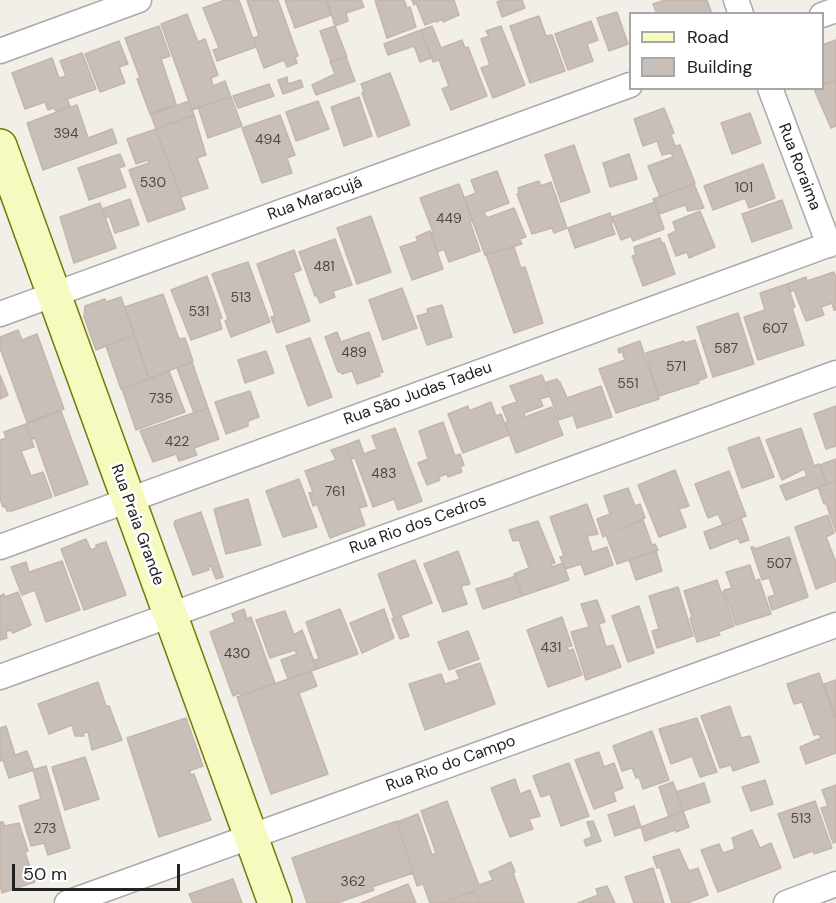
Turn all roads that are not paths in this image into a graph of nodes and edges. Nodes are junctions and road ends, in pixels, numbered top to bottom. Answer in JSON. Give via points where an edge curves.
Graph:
{"nodes":[{"id":1,"x":139,"y":0,"type":"edge"},
{"id":2,"x":0,"y":51,"type":"edge"},
{"id":3,"x":629,"y":85,"type":"edge"},
{"id":4,"x":771,"y":90,"type":"edge"},
{"id":5,"x":0,"y":146,"type":"edge"},
{"id":6,"x":832,"y":243,"type":"edge"},
{"id":7,"x":54,"y":294,"type":"junction"},
{"id":8,"x":0,"y":314,"type":"edge"},
{"id":9,"x":836,"y":373,"type":"edge"},
{"id":10,"x":128,"y":500,"type":"junction"},
{"id":11,"x":0,"y":547,"type":"edge"},
{"id":12,"x":170,"y":615,"type":"junction"},
{"id":13,"x":836,"y":625,"type":"edge"},
{"id":14,"x":0,"y":676,"type":"edge"},
{"id":15,"x":250,"y":836,"type":"junction"},
{"id":16,"x":836,"y":884,"type":"edge"},
{"id":17,"x":81,"y":901,"type":"edge"},
{"id":18,"x":275,"y":903,"type":"edge"},
{"id":19,"x":786,"y":903,"type":"edge"}],
"edges":[{"from":1,"to":2,"type":"street"},
{"from":3,"to":7,"type":"street","name":"Rua Maracujá"},
{"from":4,"to":6,"type":"street","name":"Rua Roraima"},
{"from":5,"to":7,"type":"street","name":"Rua Praia Grande"},
{"from":6,"to":10,"type":"street","name":"Rua São Judas Tadeu"},
{"from":7,"to":8,"type":"street","name":"Rua Maracujá"},
{"from":7,"to":10,"type":"street","name":"Rua Praia Grande"},
{"from":9,"to":12,"type":"street","name":"Rua Rio dos Cedros"},
{"from":10,"to":11,"type":"street","name":"Rua São Judas Tadeu"},
{"from":10,"to":12,"type":"street","name":"Rua Praia Grande"},
{"from":12,"to":14,"type":"street","name":"Rua Rio dos Cedros"},
{"from":12,"to":15,"type":"street","name":"Rua Praia Grande"},
{"from":13,"to":15,"type":"street","name":"Rua Rio do Campo"},
{"from":15,"to":17,"type":"street","name":"Rua Rio do Campo"},
{"from":15,"to":18,"type":"street","name":"Rua Praia Grande"},
{"from":16,"to":19,"type":"street"}]}
